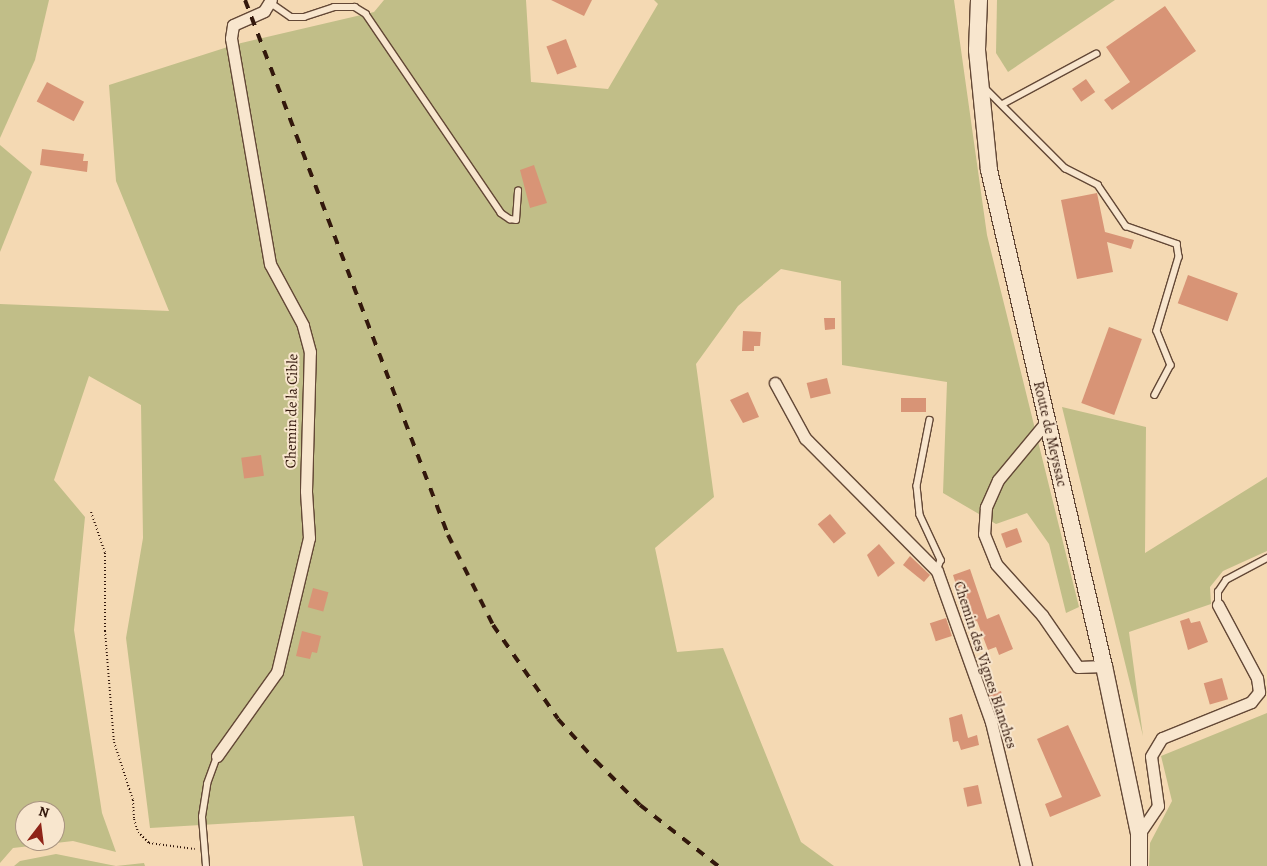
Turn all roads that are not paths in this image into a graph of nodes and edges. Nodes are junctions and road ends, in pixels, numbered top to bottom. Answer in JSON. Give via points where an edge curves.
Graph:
{"nodes":[{"id":1,"x":978,"y":0,"type":"edge"},
{"id":2,"x":271,"y":2,"type":"edge"},
{"id":3,"x":1096,"y":54,"type":"dead end"},
{"id":4,"x":980,"y":84,"type":"junction"},
{"id":5,"x":1003,"y":104,"type":"junction"},
{"id":6,"x":518,"y":191,"type":"dead end"},
{"id":7,"x":775,"y":383,"type":"dead end"},
{"id":8,"x":1155,"y":395,"type":"dead end"},
{"id":9,"x":930,"y":420,"type":"dead end"},
{"id":10,"x":1046,"y":421,"type":"junction"},
{"id":11,"x":1267,"y":558,"type":"edge"},
{"id":12,"x":937,"y":571,"type":"junction"},
{"id":13,"x":1218,"y":605,"type":"joint"},
{"id":14,"x":1104,"y":666,"type":"junction"},
{"id":15,"x":217,"y":756,"type":"joint"},
{"id":16,"x":1139,"y":834,"type":"junction"},
{"id":17,"x":206,"y":866,"type":"edge"},
{"id":18,"x":1026,"y":866,"type":"edge"},
{"id":19,"x":1139,"y":866,"type":"edge"}],
"edges":[{"from":1,"to":4,"type":"main road","name":"Route de Meyssac"},
{"from":2,"to":6,"type":"lane","via":[[291,17],[304,17],[334,7],[355,7],[366,14],[495,205],[510,219],[516,220]]},
{"from":2,"to":15,"type":"street","name":"Chemin de la Cible","via":[[264,11],[233,26],[231,38],[270,264],[303,325],[310,352],[306,491],[309,538],[277,672],[231,731]]},
{"from":3,"to":5,"type":"lane"},
{"from":4,"to":5,"type":"lane"},
{"from":4,"to":10,"type":"main road","name":"Route de Meyssac","via":[[989,170]]},
{"from":5,"to":8,"type":"lane","via":[[1065,168],[1098,186],[1126,226],[1177,244],[1179,257],[1157,332],[1171,365]]},
{"from":7,"to":12,"type":"street","name":"Chemin des Vignes Blanches","via":[[805,438]]},
{"from":9,"to":12,"type":"lane","via":[[917,486],[920,515],[941,560]]},
{"from":10,"to":14,"type":"main road","name":"Route de Meyssac"},
{"from":10,"to":14,"type":"street","via":[[998,480],[986,508],[984,534],[996,564],[1042,615],[1078,667]]},
{"from":11,"to":13,"type":"lane","via":[[1226,580],[1218,592]]},
{"from":12,"to":18,"type":"street","name":"Chemin des Vignes Blanches","via":[[991,722]]},
{"from":13,"to":16,"type":"street","via":[[1257,678],[1259,692],[1251,702],[1162,738],[1151,756],[1158,806],[1151,822]]},
{"from":14,"to":16,"type":"main road","name":"Route de Meyssac"},
{"from":15,"to":17,"type":"lane","via":[[207,784],[202,816]]},
{"from":16,"to":19,"type":"main road","name":"Route de Meyssac"}]}
